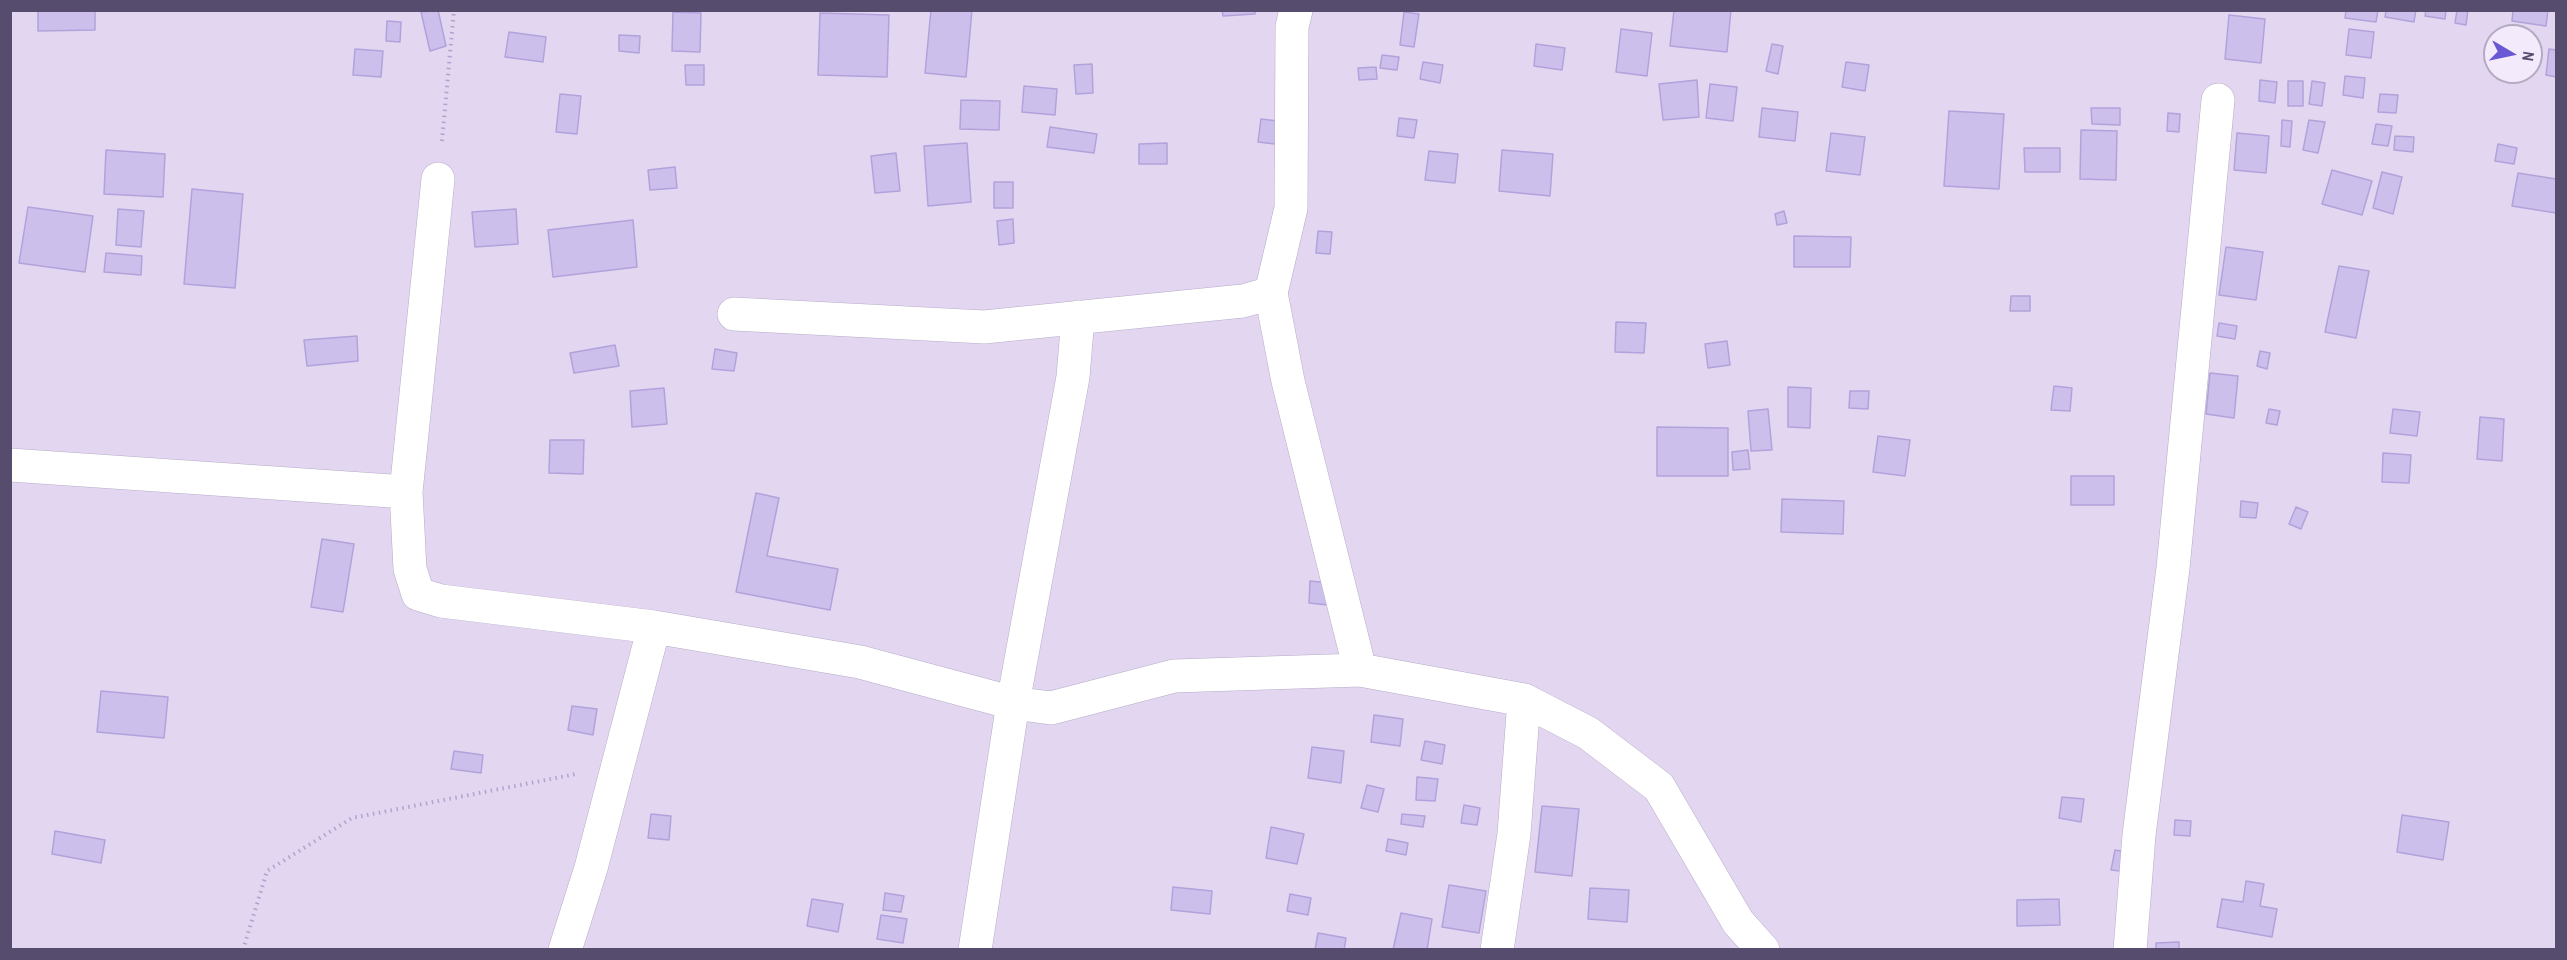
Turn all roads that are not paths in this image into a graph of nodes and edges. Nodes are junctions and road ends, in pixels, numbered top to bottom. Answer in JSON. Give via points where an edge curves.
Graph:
{"nodes":[{"id":1,"x":1296,"y":10,"type":"edge"},
{"id":2,"x":2218,"y":100,"type":"dead end"},
{"id":3,"x":438,"y":180,"type":"road end"},
{"id":4,"x":1271,"y":292,"type":"junction"},
{"id":5,"x":734,"y":314,"type":"dead end"},
{"id":6,"x":1078,"y":317,"type":"junction"},
{"id":7,"x":10,"y":465,"type":"edge"},
{"id":8,"x":406,"y":492,"type":"junction"},
{"id":9,"x":654,"y":627,"type":"junction"},
{"id":10,"x":1360,"y":670,"type":"junction"},
{"id":11,"x":1524,"y":700,"type":"junction"},
{"id":12,"x":1013,"y":703,"type":"junction"},
{"id":13,"x":565,"y":950,"type":"edge"},
{"id":14,"x":975,"y":950,"type":"edge"},
{"id":15,"x":1497,"y":950,"type":"edge"},
{"id":16,"x":1763,"y":950,"type":"edge"},
{"id":17,"x":2130,"y":950,"type":"edge"}],
"edges":[{"from":1,"to":4,"type":"street","via":[[1292,27],[1291,208]]},
{"from":2,"to":17,"type":"street","via":[[2173,568],[2139,835]]},
{"from":3,"to":8,"type":"street"},
{"from":4,"to":6,"type":"street","via":[[1243,301]]},
{"from":4,"to":10,"type":"street","via":[[1288,381]]},
{"from":5,"to":6,"type":"street","via":[[984,327]]},
{"from":6,"to":12,"type":"street","via":[[1073,377]]},
{"from":7,"to":8,"type":"street"},
{"from":8,"to":9,"type":"street","via":[[410,569],[418,594],[441,601]]},
{"from":9,"to":12,"type":"street","via":[[860,662]]},
{"from":9,"to":13,"type":"street","via":[[591,868]]},
{"from":10,"to":11,"type":"street"},
{"from":10,"to":12,"type":"street","via":[[1174,676],[1051,708]]},
{"from":11,"to":15,"type":"street","via":[[1514,834]]},
{"from":11,"to":16,"type":"street","via":[[1588,733],[1659,787],[1738,921]]},
{"from":12,"to":14,"type":"street"}]}
